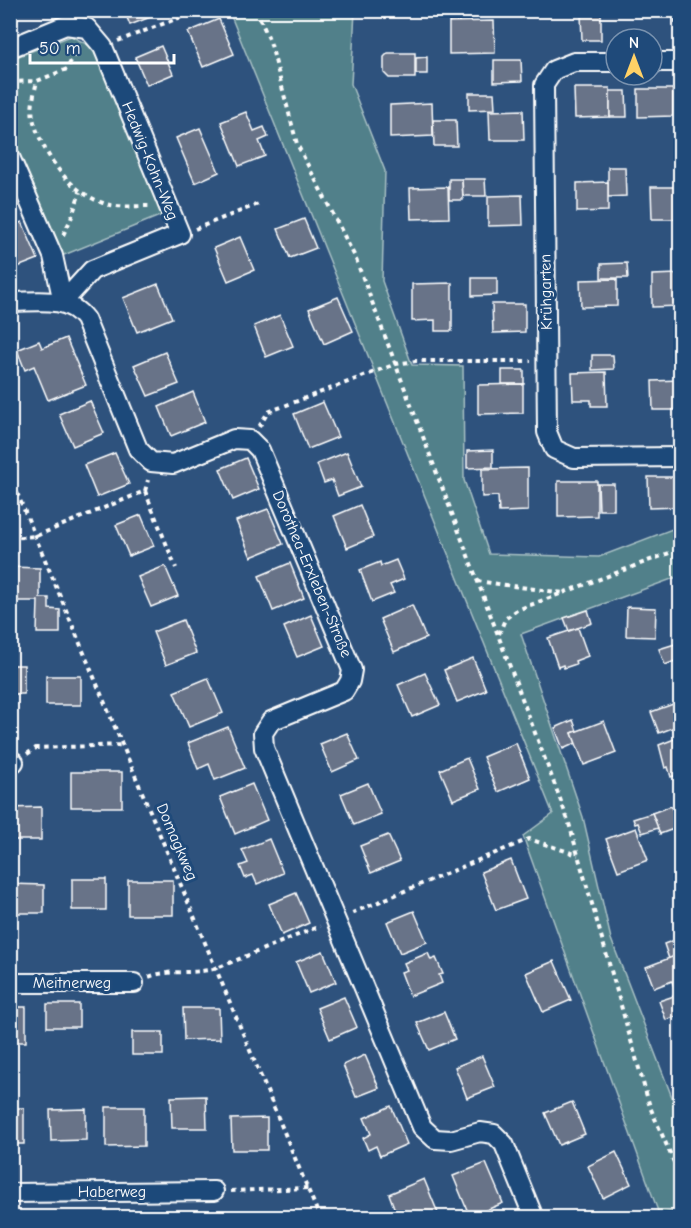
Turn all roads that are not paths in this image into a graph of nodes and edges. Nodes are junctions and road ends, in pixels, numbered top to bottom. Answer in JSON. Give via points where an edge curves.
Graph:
{"nodes":[{"id":1,"x":10,"y":48,"type":"edge"},
{"id":2,"x":604,"y":62,"type":"edge"},
{"id":3,"x":10,"y":157,"type":"edge"},
{"id":4,"x":10,"y":302,"type":"edge"},
{"id":5,"x":63,"y":302,"type":"junction"},
{"id":6,"x":681,"y":457,"type":"edge"},
{"id":7,"x":10,"y":982,"type":"edge"},
{"id":8,"x":134,"y":983,"type":"road end"},
{"id":9,"x":214,"y":1191,"type":"road end"},
{"id":10,"x":10,"y":1193,"type":"edge"},
{"id":11,"x":534,"y":1218,"type":"edge"}],
"edges":[{"from":1,"to":5,"type":"street","name":"Hedwig-Kohn-Weg","via":[[66,25],[87,28],[103,47],[180,234],[92,270]]},
{"from":2,"to":6,"type":"street","name":"Krühgarten","via":[[574,62],[554,70],[544,85],[546,432],[554,449],[574,458]]},
{"from":3,"to":5,"type":"street","via":[[53,256]]},
{"from":4,"to":5,"type":"street"},
{"from":5,"to":11,"type":"street","name":"Dorothea-Erxleben-Straße","via":[[77,309],[85,319],[138,449],[151,462],[173,464],[234,439],[250,441],[260,450],[352,670],[344,691],[271,721],[263,733],[264,748],[422,1127],[435,1139],[451,1140],[480,1132],[494,1134],[504,1144]]},
{"from":7,"to":8,"type":"street","name":"Meitnerweg"},
{"from":9,"to":10,"type":"street","name":"Haberweg"}]}
